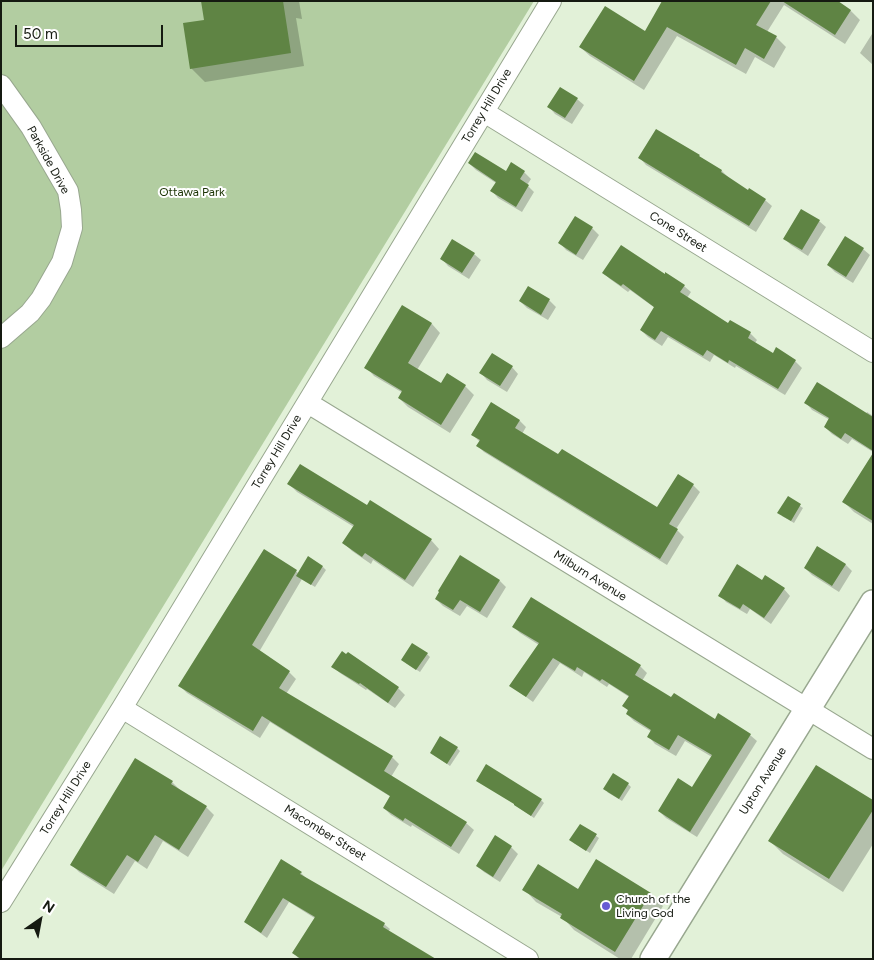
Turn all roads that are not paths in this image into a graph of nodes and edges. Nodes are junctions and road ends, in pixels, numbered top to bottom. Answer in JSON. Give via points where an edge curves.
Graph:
{"nodes":[{"id":1,"x":551,"y":1,"type":"edge"},
{"id":2,"x":1,"y":85,"type":"edge"},
{"id":3,"x":484,"y":112,"type":"junction"},
{"id":4,"x":1,"y":338,"type":"edge"},
{"id":5,"x":873,"y":352,"type":"edge"},
{"id":6,"x":308,"y":403,"type":"junction"},
{"id":7,"x":873,"y":603,"type":"edge"},
{"id":8,"x":122,"y":708,"type":"junction"},
{"id":9,"x":808,"y":709,"type":"junction"},
{"id":10,"x":873,"y":749,"type":"edge"},
{"id":11,"x":1,"y":902,"type":"edge"},
{"id":12,"x":528,"y":959,"type":"edge"},
{"id":13,"x":653,"y":959,"type":"edge"}],
"edges":[{"from":1,"to":3,"type":"street","name":"Torrey Hill Drive"},
{"from":2,"to":4,"type":"street","name":"Parkside Drive","via":[[31,127],[68,191],[72,210],[72,228],[62,262],[30,313]]},
{"from":3,"to":5,"type":"street","name":"Cone Street"},
{"from":3,"to":6,"type":"street","name":"Torrey Hill Drive"},
{"from":6,"to":8,"type":"street","name":"Torrey Hill Drive"},
{"from":6,"to":9,"type":"street","name":"Milburn Avenue"},
{"from":7,"to":9,"type":"street","name":"Upton Avenue"},
{"from":8,"to":11,"type":"street","name":"Torrey Hill Drive"},
{"from":8,"to":12,"type":"street","name":"Macomber Street"},
{"from":9,"to":10,"type":"street","name":"Milburn Avenue"},
{"from":9,"to":13,"type":"street","name":"Upton Avenue"}]}
